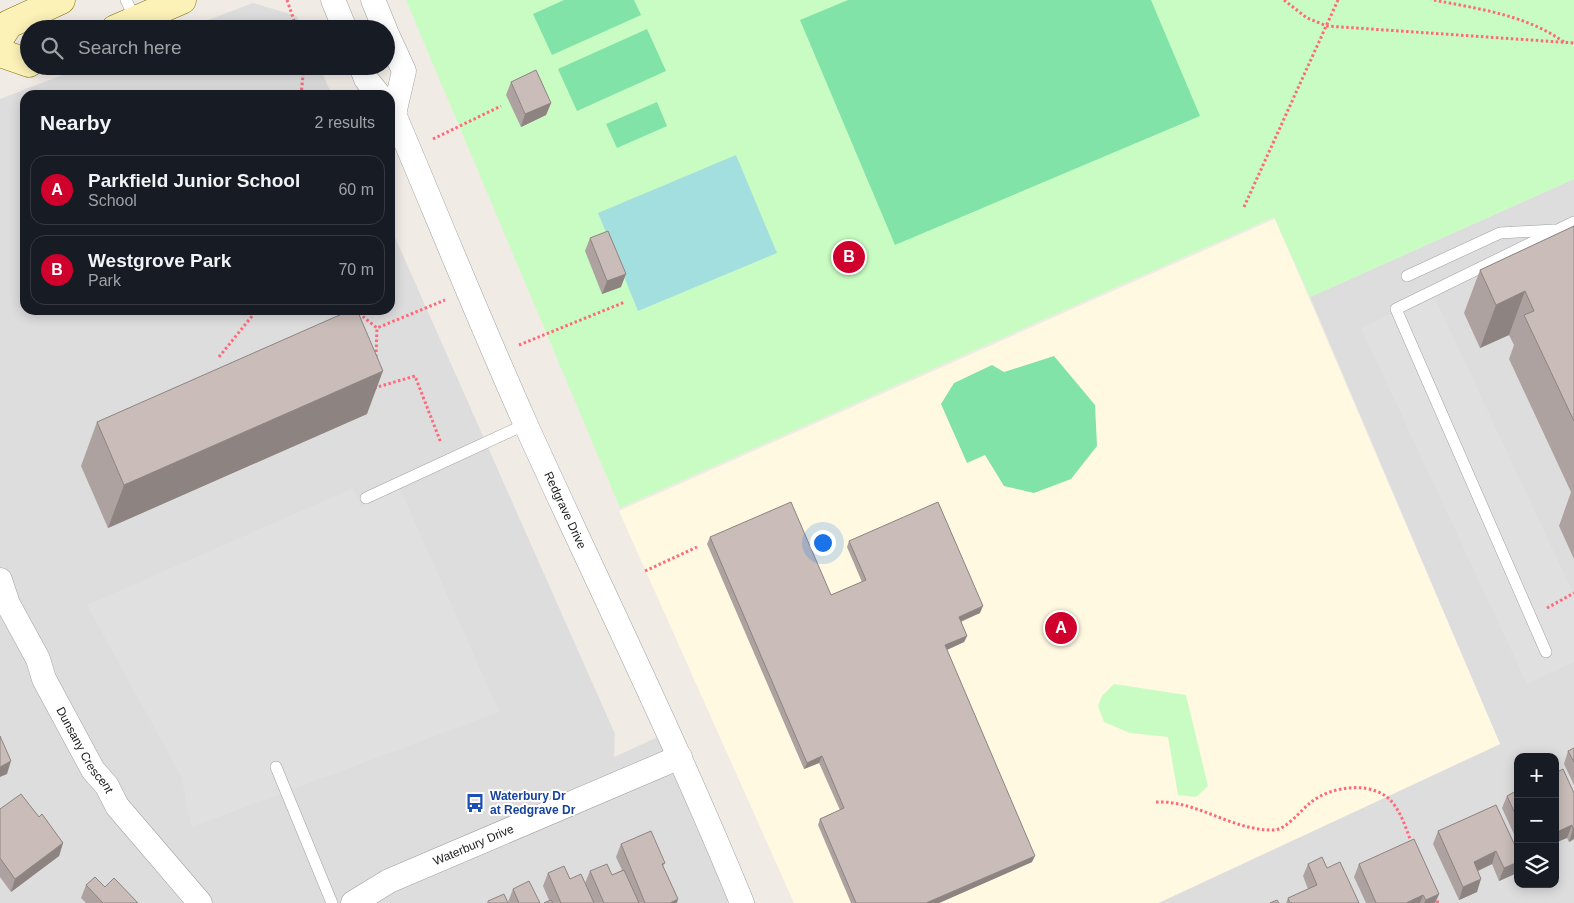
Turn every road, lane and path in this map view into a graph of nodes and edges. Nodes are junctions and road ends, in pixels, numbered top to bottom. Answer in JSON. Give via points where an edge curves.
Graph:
{"nodes":[{"id":1,"x":61,"y":0,"type":"edge"},
{"id":2,"x":182,"y":0,"type":"edge"},
{"id":3,"x":287,"y":0,"type":"edge"},
{"id":4,"x":332,"y":0,"type":"edge"},
{"id":5,"x":372,"y":0,"type":"edge"},
{"id":6,"x":1284,"y":0,"type":"edge"},
{"id":7,"x":1338,"y":0,"type":"edge"},
{"id":8,"x":1434,"y":0,"type":"edge"},
{"id":9,"x":126,"y":16,"type":"edge"},
{"id":10,"x":294,"y":20,"type":"edge"},
{"id":11,"x":341,"y":20,"type":"edge"},
{"id":12,"x":381,"y":20,"type":"edge"},
{"id":13,"x":1327,"y":26,"type":"junction"},
{"id":14,"x":0,"y":38,"type":"edge"},
{"id":15,"x":1564,"y":42,"type":"junction"},
{"id":16,"x":1574,"y":43,"type":"edge"},
{"id":17,"x":395,"y":50,"type":"edge"},
{"id":18,"x":0,"y":53,"type":"edge"},
{"id":19,"x":20,"y":60,"type":"edge"},
{"id":20,"x":303,"y":75,"type":"edge"},
{"id":21,"x":364,"y":75,"type":"edge"},
{"id":22,"x":302,"y":90,"type":"edge"},
{"id":23,"x":375,"y":90,"type":"edge"},
{"id":24,"x":395,"y":101,"type":"edge"},
{"id":25,"x":501,"y":106,"type":"dead end"},
{"id":26,"x":395,"y":118,"type":"edge"},
{"id":27,"x":410,"y":150,"type":"junction"},
{"id":28,"x":1244,"y":207,"type":"dead end"},
{"id":29,"x":1574,"y":222,"type":"edge"},
{"id":30,"x":1558,"y":230,"type":"junction"},
{"id":31,"x":1407,"y":276,"type":"dead end"},
{"id":32,"x":468,"y":292,"type":"junction"},
{"id":33,"x":625,"y":302,"type":"dead end"},
{"id":34,"x":254,"y":315,"type":"edge"},
{"id":35,"x":361,"y":315,"type":"edge"},
{"id":36,"x":378,"y":328,"type":"junction"},
{"id":37,"x":496,"y":354,"type":"junction"},
{"id":38,"x":219,"y":357,"type":"dead end"},
{"id":39,"x":376,"y":363,"type":"edge"},
{"id":40,"x":375,"y":381,"type":"edge"},
{"id":41,"x":526,"y":424,"type":"junction"},
{"id":42,"x":447,"y":460,"type":"junction"},
{"id":43,"x":366,"y":498,"type":"dead end"},
{"id":44,"x":697,"y":547,"type":"dead end"},
{"id":45,"x":645,"y":571,"type":"dead end"},
{"id":46,"x":0,"y":580,"type":"edge"},
{"id":47,"x":1574,"y":593,"type":"edge"},
{"id":48,"x":1531,"y":617,"type":"junction"},
{"id":49,"x":1546,"y":652,"type":"dead end"},
{"id":50,"x":680,"y":757,"type":"junction"},
{"id":51,"x":276,"y":768,"type":"dead end"},
{"id":52,"x":1156,"y":802,"type":"dead end"},
{"id":53,"x":1414,"y":848,"type":"edge"},
{"id":54,"x":1434,"y":894,"type":"edge"},
{"id":55,"x":200,"y":903,"type":"edge"},
{"id":56,"x":332,"y":903,"type":"edge"},
{"id":57,"x":353,"y":903,"type":"edge"},
{"id":58,"x":742,"y":903,"type":"edge"},
{"id":59,"x":1438,"y":903,"type":"edge"}],
"edges":[{"from":1,"to":14,"type":"main road","via":[[9,24]]},
{"from":2,"to":9,"type":"main road"},
{"from":3,"to":10,"type":"path"},
{"from":4,"to":11,"type":"street"},
{"from":5,"to":12,"type":"street","name":"Redgrave Drive"},
{"from":6,"to":13,"type":"path","via":[[1306,18]]},
{"from":7,"to":13,"type":"path"},
{"from":8,"to":15,"type":"path","via":[[1515,18],[1546,30]]},
{"from":13,"to":15,"type":"path"},
{"from":13,"to":28,"type":"path"},
{"from":15,"to":16,"type":"path"},
{"from":17,"to":24,"type":"street","name":"Redgrave Drive","via":[[404,71]]},
{"from":18,"to":19,"type":"main road"},
{"from":20,"to":22,"type":"path"},
{"from":21,"to":23,"type":"street"},
{"from":25,"to":27,"type":"path"},
{"from":26,"to":27,"type":"street","name":"Redgrave Drive"},
{"from":27,"to":32,"type":"street","name":"Redgrave Drive"},
{"from":29,"to":30,"type":"lane"},
{"from":30,"to":31,"type":"lane","via":[[1500,233]]},
{"from":30,"to":48,"type":"lane","via":[[1396,309]]},
{"from":32,"to":36,"type":"path"},
{"from":32,"to":37,"type":"street","name":"Redgrave Drive"},
{"from":33,"to":37,"type":"path"},
{"from":34,"to":38,"type":"path"},
{"from":35,"to":36,"type":"path"},
{"from":36,"to":39,"type":"path"},
{"from":37,"to":41,"type":"street","name":"Redgrave Drive"},
{"from":40,"to":42,"type":"path","via":[[374,390],[415,376]]},
{"from":41,"to":42,"type":"lane"},
{"from":41,"to":50,"type":"street","name":"Redgrave Drive"},
{"from":42,"to":43,"type":"lane"},
{"from":44,"to":45,"type":"path"},
{"from":46,"to":55,"type":"street","name":"Dunsany Crescent","via":[[8,604],[38,659],[44,679],[93,770],[107,786],[117,806]]},
{"from":47,"to":48,"type":"path"},
{"from":48,"to":49,"type":"lane"},
{"from":50,"to":57,"type":"street","name":"Waterbury Drive","via":[[389,881]]},
{"from":50,"to":58,"type":"street","name":"Redgrave Drive"},
{"from":51,"to":56,"type":"lane"},
{"from":52,"to":53,"type":"path","via":[[1172,801],[1233,823],[1275,830],[1311,801],[1338,788],[1364,788],[1395,805]]},
{"from":54,"to":59,"type":"path"}]}
